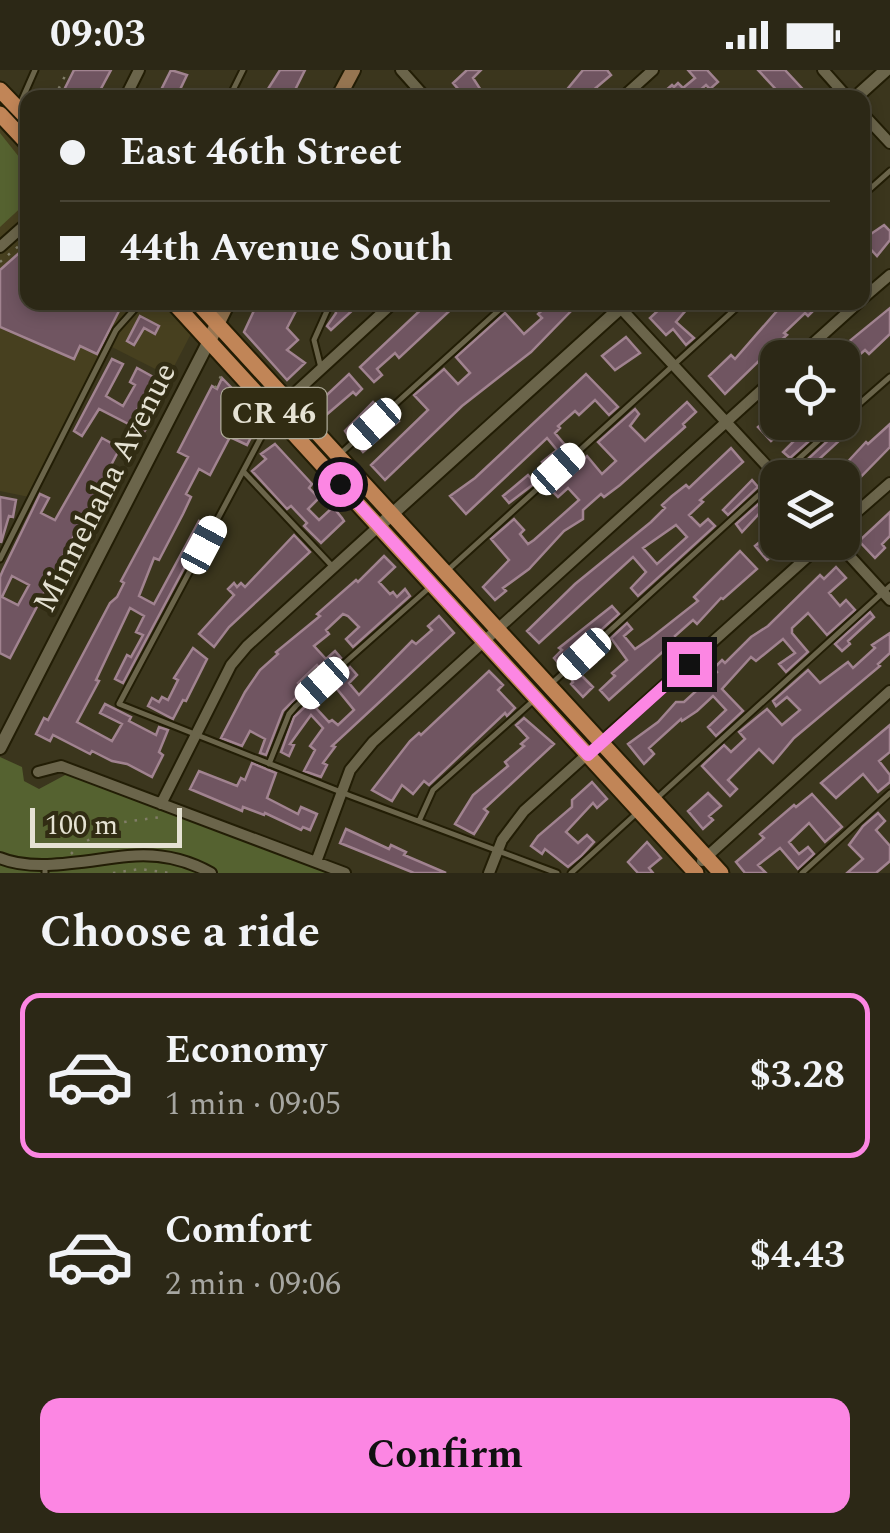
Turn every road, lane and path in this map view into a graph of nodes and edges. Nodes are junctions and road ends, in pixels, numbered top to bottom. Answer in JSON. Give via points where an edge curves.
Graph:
{"nodes":[{"id":1,"x":401,"y":70,"type":"edge"},
{"id":2,"x":422,"y":70,"type":"edge"},
{"id":3,"x":653,"y":70,"type":"edge"},
{"id":4,"x":823,"y":70,"type":"edge"},
{"id":5,"x":886,"y":70,"type":"edge"},
{"id":6,"x":410,"y":80,"type":"junction"},
{"id":7,"x":0,"y":90,"type":"edge"},
{"id":8,"x":419,"y":90,"type":"edge"},
{"id":9,"x":631,"y":90,"type":"edge"},
{"id":10,"x":844,"y":90,"type":"edge"},
{"id":11,"x":862,"y":90,"type":"edge"},
{"id":12,"x":14,"y":117,"type":"edge"},
{"id":13,"x":870,"y":122,"type":"edge"},
{"id":14,"x":890,"y":143,"type":"edge"},
{"id":15,"x":890,"y":171,"type":"edge"},
{"id":16,"x":870,"y":189,"type":"edge"},
{"id":17,"x":20,"y":229,"type":"edge"},
{"id":18,"x":20,"y":245,"type":"edge"},
{"id":19,"x":0,"y":247,"type":"edge"},
{"id":20,"x":0,"y":262,"type":"edge"},
{"id":21,"x":890,"y":275,"type":"edge"},
{"id":22,"x":870,"y":293,"type":"edge"},
{"id":23,"x":134,"y":310,"type":"edge"},
{"id":24,"x":180,"y":310,"type":"edge"},
{"id":25,"x":204,"y":310,"type":"edge"},
{"id":26,"x":224,"y":310,"type":"edge"},
{"id":27,"x":327,"y":310,"type":"edge"},
{"id":28,"x":385,"y":310,"type":"edge"},
{"id":29,"x":499,"y":310,"type":"edge"},
{"id":30,"x":614,"y":310,"type":"edge"},
{"id":31,"x":626,"y":310,"type":"edge"},
{"id":32,"x":734,"y":310,"type":"edge"},
{"id":33,"x":851,"y":310,"type":"edge"},
{"id":34,"x":217,"y":324,"type":"junction"},
{"id":35,"x":817,"y":340,"type":"edge"},
{"id":36,"x":209,"y":341,"type":"junction"},
{"id":37,"x":674,"y":364,"type":"junction"},
{"id":38,"x":322,"y":368,"type":"junction"},
{"id":39,"x":223,"y":372,"type":"dead end"},
{"id":40,"x":890,"y":377,"type":"edge"},
{"id":41,"x":214,"y":385,"type":"dead end"},
{"id":42,"x":760,"y":391,"type":"edge"},
{"id":43,"x":287,"y":400,"type":"junction"},
{"id":44,"x":860,"y":404,"type":"edge"},
{"id":45,"x":274,"y":413,"type":"junction"},
{"id":46,"x":725,"y":422,"type":"junction"},
{"id":47,"x":820,"y":440,"type":"edge"},
{"id":48,"x":338,"y":456,"type":"junction"},
{"id":49,"x":762,"y":460,"type":"edge"},
{"id":50,"x":797,"y":460,"type":"edge"},
{"id":51,"x":243,"y":472,"type":"junction"},
{"id":52,"x":890,"y":483,"type":"edge"},
{"id":53,"x":760,"y":493,"type":"edge"},
{"id":54,"x":860,"y":510,"type":"edge"},
{"id":55,"x":385,"y":521,"type":"junction"},
{"id":56,"x":0,"y":559,"type":"edge"},
{"id":57,"x":804,"y":560,"type":"edge"},
{"id":58,"x":855,"y":560,"type":"edge"},
{"id":59,"x":333,"y":567,"type":"junction"},
{"id":60,"x":444,"y":572,"type":"junction"},
{"id":61,"x":432,"y":585,"type":"junction"},
{"id":62,"x":888,"y":593,"type":"edge"},
{"id":63,"x":490,"y":635,"type":"junction"},
{"id":64,"x":890,"y":691,"type":"edge"},
{"id":65,"x":542,"y":692,"type":"junction"},
{"id":66,"x":194,"y":735,"type":"junction"},
{"id":67,"x":602,"y":743,"type":"junction"},
{"id":68,"x":0,"y":747,"type":"edge"},
{"id":69,"x":588,"y":755,"type":"junction"},
{"id":70,"x":269,"y":764,"type":"junction"},
{"id":71,"x":38,"y":772,"type":"dead end"},
{"id":72,"x":342,"y":793,"type":"junction"},
{"id":73,"x":890,"y":793,"type":"edge"},
{"id":74,"x":647,"y":806,"type":"junction"},
{"id":75,"x":164,"y":808,"type":"junction"},
{"id":76,"x":147,"y":811,"type":"dead end"},
{"id":77,"x":140,"y":819,"type":"junction"},
{"id":78,"x":419,"y":822,"type":"junction"},
{"id":79,"x":497,"y":851,"type":"junction"},
{"id":80,"x":706,"y":857,"type":"junction"},
{"id":81,"x":69,"y":860,"type":"dead end"},
{"id":82,"x":316,"y":862,"type":"junction"},
{"id":83,"x":2,"y":864,"type":"edge"},
{"id":84,"x":45,"y":872,"type":"edge"},
{"id":85,"x":692,"y":872,"type":"edge"},
{"id":86,"x":112,"y":873,"type":"edge"},
{"id":87,"x":170,"y":873,"type":"edge"},
{"id":88,"x":211,"y":873,"type":"edge"},
{"id":89,"x":345,"y":873,"type":"edge"},
{"id":90,"x":489,"y":873,"type":"edge"},
{"id":91,"x":557,"y":873,"type":"edge"},
{"id":92,"x":571,"y":873,"type":"edge"},
{"id":93,"x":721,"y":873,"type":"edge"},
{"id":94,"x":802,"y":873,"type":"edge"}],
"edges":[{"from":1,"to":6,"type":"street"},
{"from":2,"to":6,"type":"street"},
{"from":3,"to":9,"type":"street"},
{"from":4,"to":10,"type":"street"},
{"from":5,"to":11,"type":"street"},
{"from":6,"to":8,"type":"street"},
{"from":7,"to":12,"type":"main road"},
{"from":13,"to":14,"type":"street"},
{"from":15,"to":16,"type":"lane"},
{"from":17,"to":19,"type":"street"},
{"from":18,"to":20,"type":"path"},
{"from":21,"to":22,"type":"street"},
{"from":23,"to":56,"type":"lane","via":[[116,330]]},
{"from":24,"to":36,"type":"main road","number":"CR 46"},
{"from":25,"to":34,"type":"main road","number":"CR 46"},
{"from":26,"to":34,"type":"main road","name":"Minnehaha Avenue"},
{"from":27,"to":38,"type":"lane","via":[[314,340]]},
{"from":28,"to":38,"type":"street"},
{"from":29,"to":48,"type":"lane"},
{"from":30,"to":55,"type":"street"},
{"from":31,"to":37,"type":"street"},
{"from":32,"to":37,"type":"lane"},
{"from":33,"to":35,"type":"street"},
{"from":34,"to":36,"type":"main road","name":"Minnehaha Avenue"},
{"from":34,"to":43,"type":"main road","number":"CR 46"},
{"from":36,"to":45,"type":"main road","number":"CR 46"},
{"from":36,"to":68,"type":"street","name":"Minnehaha Avenue"},
{"from":37,"to":46,"type":"street"},
{"from":37,"to":60,"type":"lane"},
{"from":38,"to":43,"type":"street"},
{"from":39,"to":41,"type":"path"},
{"from":40,"to":44,"type":"lane"},
{"from":42,"to":46,"type":"street"},
{"from":43,"to":45,"type":"street"},
{"from":43,"to":48,"type":"main road","number":"CR 46"},
{"from":45,"to":51,"type":"lane"},
{"from":45,"to":55,"type":"main road","number":"CR 46"},
{"from":46,"to":49,"type":"street"},
{"from":46,"to":63,"type":"street"},
{"from":47,"to":50,"type":"lane"},
{"from":48,"to":55,"type":"main road","number":"CR 46"},
{"from":51,"to":59,"type":"lane"},
{"from":51,"to":66,"type":"lane","via":[[119,704]]},
{"from":52,"to":54,"type":"street"},
{"from":53,"to":65,"type":"lane"},
{"from":55,"to":59,"type":"street"},
{"from":55,"to":60,"type":"main road","number":"CR 46"},
{"from":55,"to":61,"type":"main road","number":"CR 46"},
{"from":57,"to":67,"type":"street"},
{"from":58,"to":62,"type":"street"},
{"from":59,"to":66,"type":"street","via":[[231,665]]},
{"from":60,"to":63,"type":"main road","number":"CR 46"},
{"from":61,"to":63,"type":"main road","number":"CR 46"},
{"from":61,"to":70,"type":"lane","via":[[296,706]]},
{"from":62,"to":74,"type":"lane"},
{"from":63,"to":65,"type":"main road","number":"CR 46"},
{"from":63,"to":72,"type":"street","via":[[373,742],[350,770]]},
{"from":64,"to":80,"type":"street"},
{"from":65,"to":67,"type":"main road","number":"CR 46"},
{"from":65,"to":69,"type":"main road","number":"CR 46"},
{"from":65,"to":78,"type":"lane","via":[[433,790]]},
{"from":66,"to":70,"type":"lane"},
{"from":66,"to":75,"type":"street"},
{"from":67,"to":69,"type":"street"},
{"from":67,"to":74,"type":"main road","number":"CR 46"},
{"from":69,"to":74,"type":"main road","number":"CR 46"},
{"from":69,"to":79,"type":"street","via":[[524,811]]},
{"from":70,"to":72,"type":"lane"},
{"from":71,"to":75,"type":"street","via":[[61,766]]},
{"from":72,"to":78,"type":"lane"},
{"from":72,"to":82,"type":"street"},
{"from":73,"to":94,"type":"lane"},
{"from":74,"to":80,"type":"main road","number":"CR 46"},
{"from":74,"to":85,"type":"main road","number":"CR 46"},
{"from":74,"to":92,"type":"lane"},
{"from":75,"to":77,"type":"path","via":[[155,820]]},
{"from":75,"to":82,"type":"street"},
{"from":76,"to":77,"type":"path"},
{"from":77,"to":81,"type":"path","via":[[100,832]]},
{"from":78,"to":79,"type":"lane"},
{"from":79,"to":90,"type":"street"},
{"from":79,"to":91,"type":"lane"},
{"from":80,"to":85,"type":"street"},
{"from":80,"to":93,"type":"main road","number":"CR 46"},
{"from":82,"to":89,"type":"street"},
{"from":83,"to":84,"type":"street"},
{"from":84,"to":88,"type":"street","via":[[152,856]]},
{"from":86,"to":87,"type":"path"}]}
